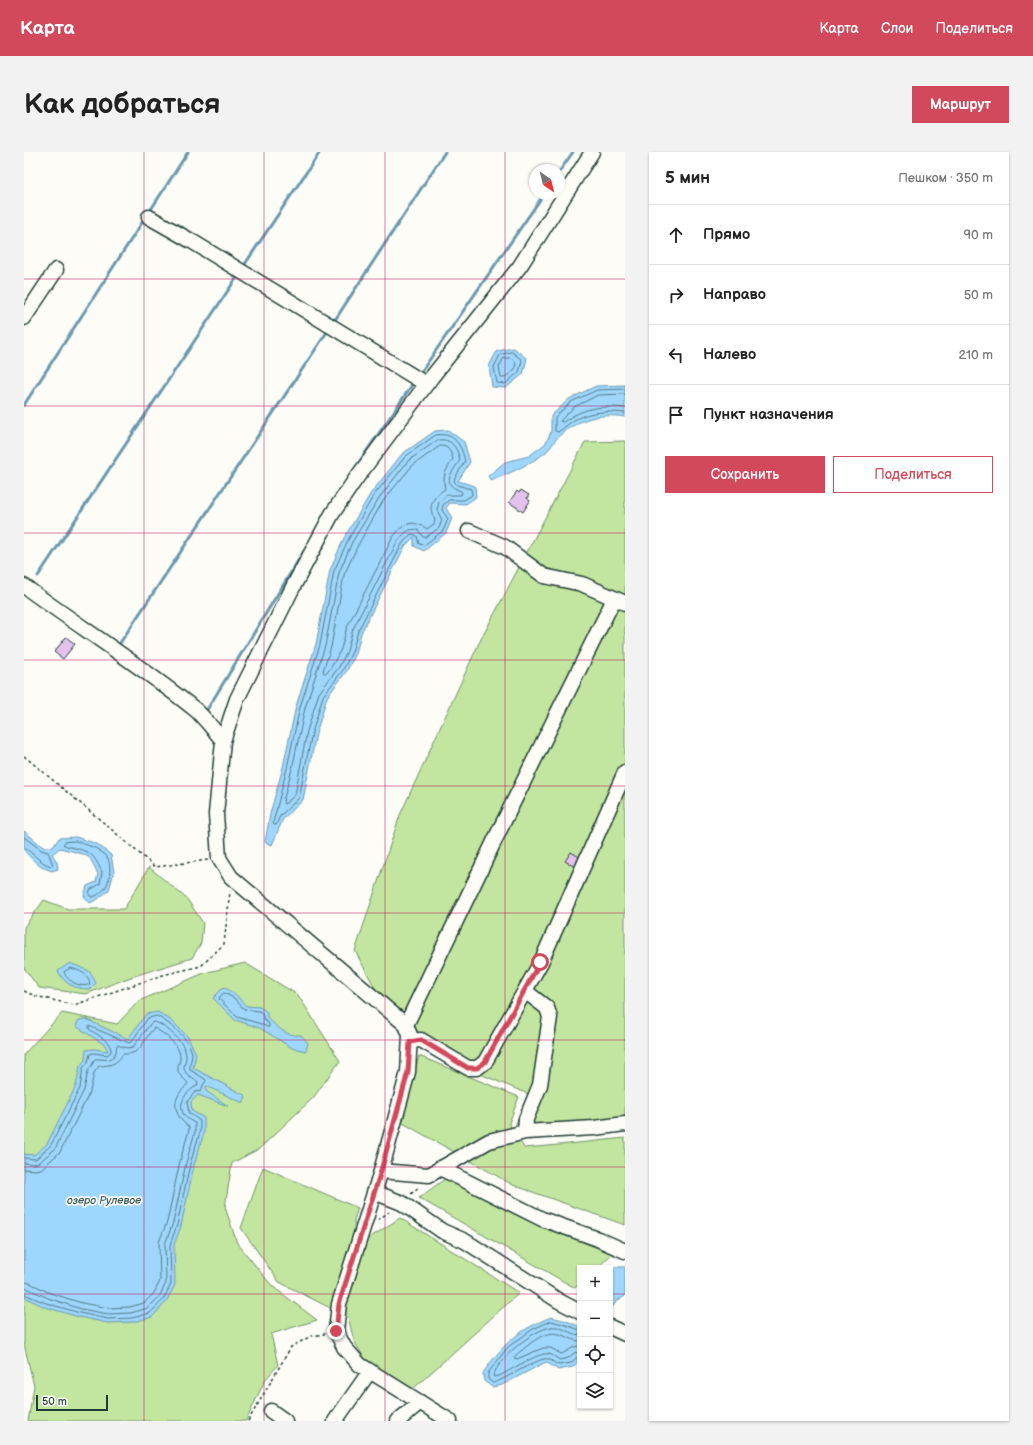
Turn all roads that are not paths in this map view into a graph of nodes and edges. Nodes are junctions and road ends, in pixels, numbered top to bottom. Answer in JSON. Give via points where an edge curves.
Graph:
{"nodes":[{"id":1,"x":592,"y":152,"type":"edge"},
{"id":2,"x":149,"y":217,"type":"dead end"},
{"id":3,"x":56,"y":270,"type":"dead end"},
{"id":4,"x":24,"y":318,"type":"edge"},
{"id":5,"x":426,"y":384,"type":"junction"},
{"id":6,"x":469,"y":531,"type":"dead end"},
{"id":7,"x":24,"y":586,"type":"edge"},
{"id":8,"x":620,"y":601,"type":"edge"},
{"id":9,"x":223,"y":740,"type":"junction"},
{"id":10,"x":625,"y":772,"type":"edge"},
{"id":11,"x":525,"y":991,"type":"junction"},
{"id":12,"x":406,"y":1025,"type":"junction"},
{"id":13,"x":410,"y":1042,"type":"junction"},
{"id":14,"x":625,"y":1124,"type":"edge"},
{"id":15,"x":525,"y":1132,"type":"junction"},
{"id":16,"x":440,"y":1168,"type":"junction"},
{"id":17,"x":381,"y":1171,"type":"junction"},
{"id":18,"x":374,"y":1192,"type":"junction"},
{"id":19,"x":625,"y":1251,"type":"edge"},
{"id":20,"x":577,"y":1310,"type":"edge"},
{"id":21,"x":613,"y":1328,"type":"edge"},
{"id":22,"x":625,"y":1334,"type":"edge"},
{"id":23,"x":370,"y":1371,"type":"junction"},
{"id":24,"x":420,"y":1402,"type":"junction"},
{"id":25,"x":270,"y":1410,"type":"dead end"},
{"id":26,"x":285,"y":1421,"type":"edge"},
{"id":27,"x":335,"y":1421,"type":"edge"},
{"id":28,"x":398,"y":1421,"type":"edge"},
{"id":29,"x":450,"y":1421,"type":"edge"}],
"edges":[{"from":1,"to":5,"type":"street","via":[[520,266]]},
{"from":2,"to":5,"type":"street"},
{"from":3,"to":4,"type":"street"},
{"from":5,"to":9,"type":"street","via":[[332,514],[237,699]]},
{"from":6,"to":8,"type":"street","via":[[505,547],[544,576],[582,584]]},
{"from":7,"to":9,"type":"street","via":[[134,663],[198,712]]},
{"from":8,"to":12,"type":"street","via":[[503,822]]},
{"from":9,"to":12,"type":"street","via":[[216,814],[219,858],[231,877]]},
{"from":10,"to":11,"type":"street"},
{"from":11,"to":13,"type":"street","via":[[485,1062],[477,1068],[468,1068],[421,1040]]},
{"from":11,"to":15,"type":"street","via":[[546,1008],[550,1017],[540,1085],[526,1119]]},
{"from":12,"to":13,"type":"street"},
{"from":13,"to":17,"type":"street","via":[[408,1072]]},
{"from":14,"to":15,"type":"street"},
{"from":15,"to":16,"type":"street","via":[[489,1141]]},
{"from":16,"to":17,"type":"street","via":[[429,1175]]},
{"from":16,"to":19,"type":"street","via":[[542,1219]]},
{"from":17,"to":18,"type":"street"},
{"from":18,"to":20,"type":"street","via":[[402,1203],[442,1231],[465,1241]]},
{"from":18,"to":23,"type":"street","via":[[339,1304],[336,1331],[344,1347]]},
{"from":21,"to":22,"type":"street"},
{"from":23,"to":24,"type":"street"},
{"from":23,"to":27,"type":"street"},
{"from":24,"to":28,"type":"street"},
{"from":24,"to":29,"type":"street"},
{"from":25,"to":26,"type":"street"}]}
